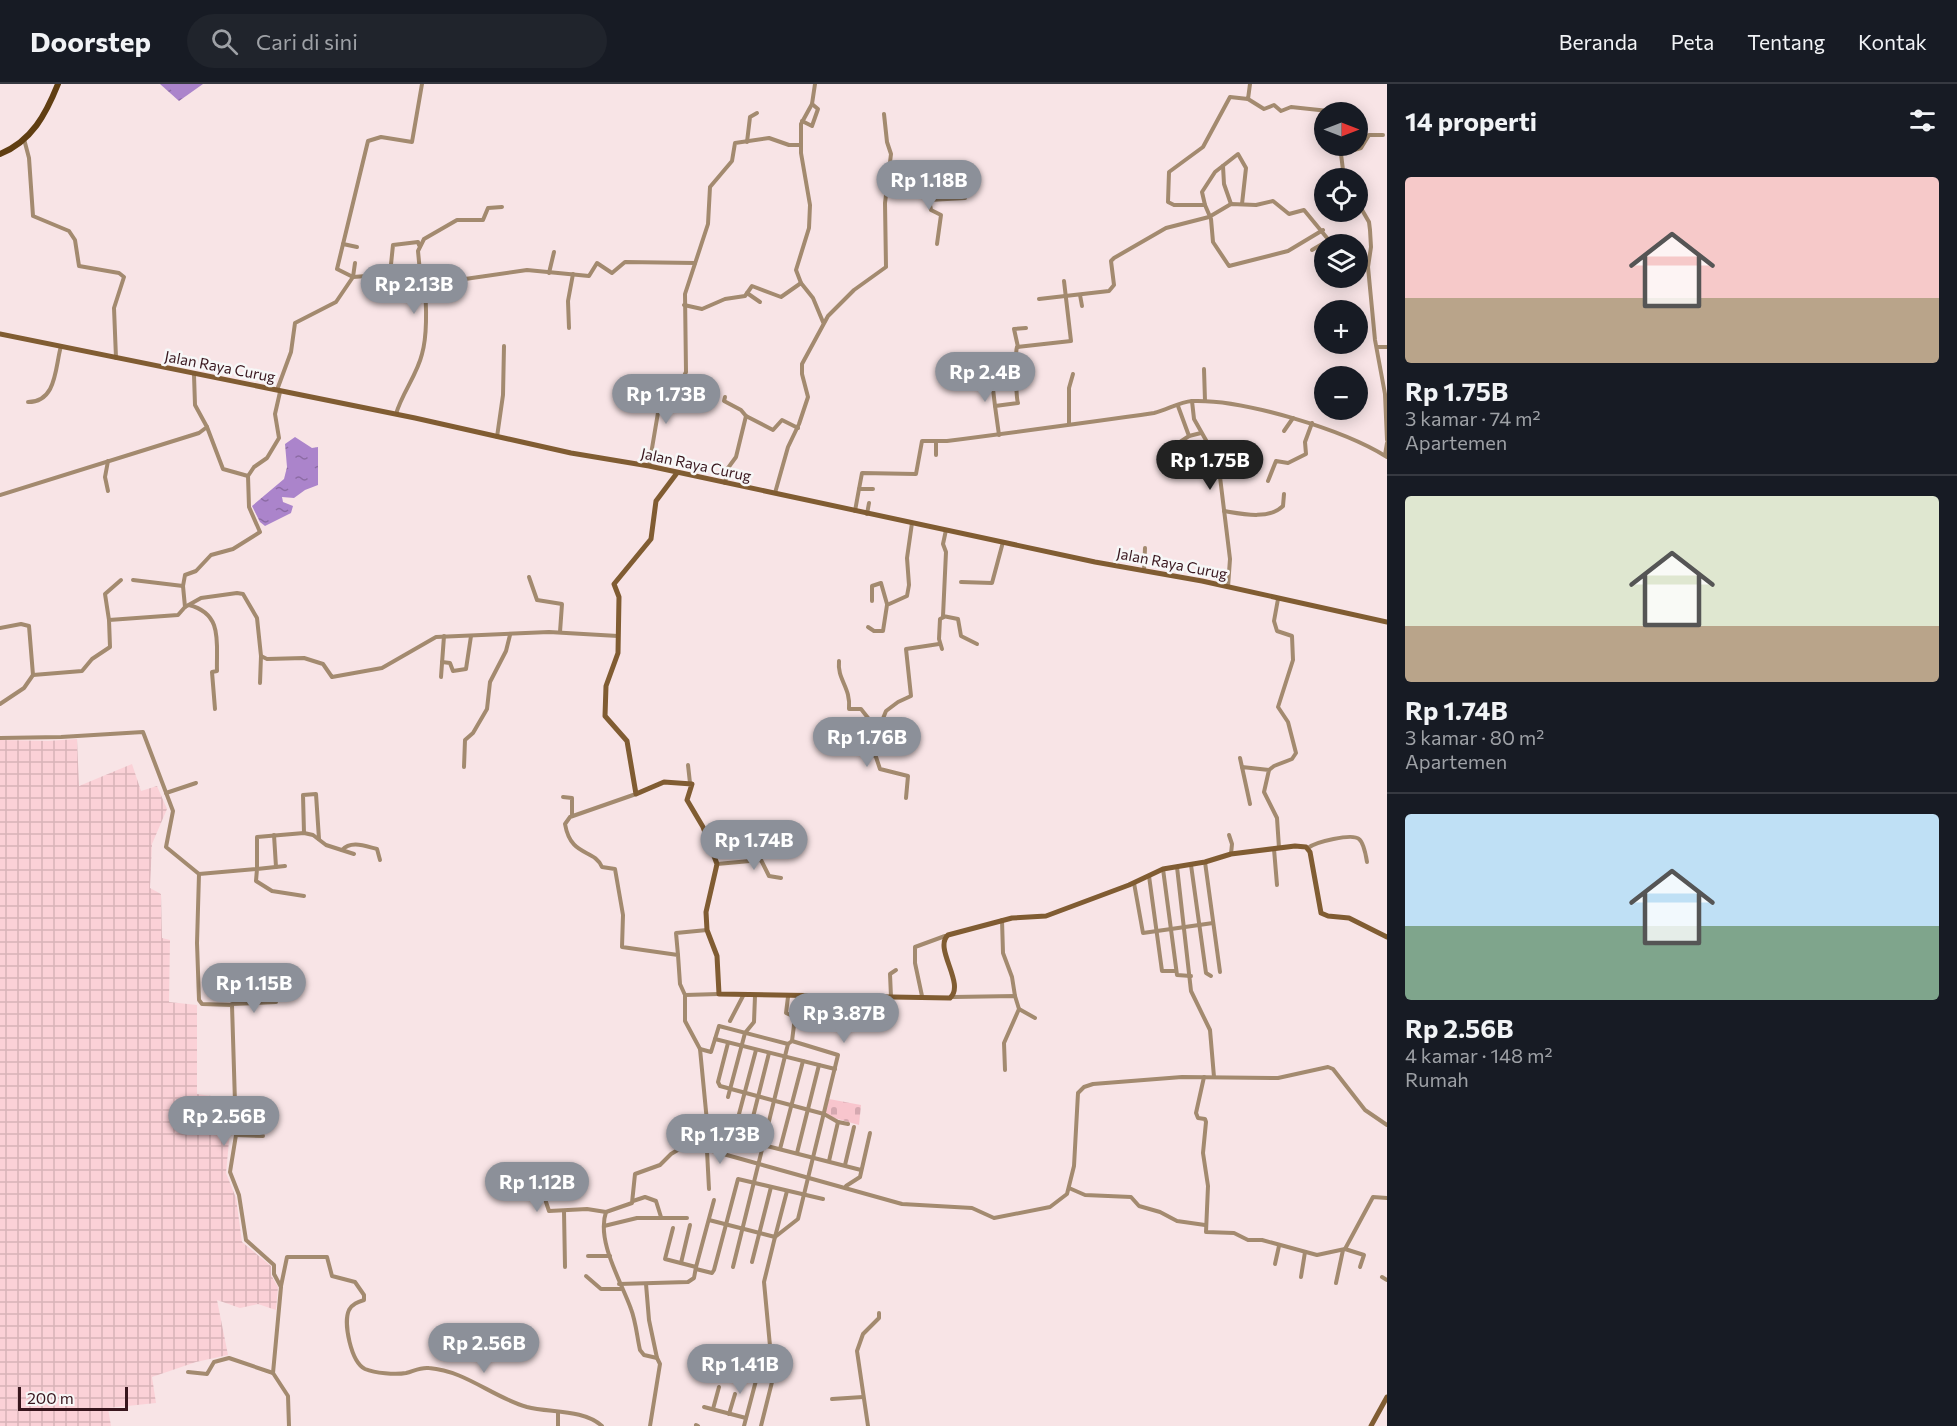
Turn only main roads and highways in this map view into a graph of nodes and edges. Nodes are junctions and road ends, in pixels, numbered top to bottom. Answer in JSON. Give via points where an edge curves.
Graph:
{"nodes":[{"id":1,"x":58,"y":84,"type":"edge"},
{"id":2,"x":0,"y":154,"type":"edge"}],
"edges":[{"from":1,"to":2,"type":"main road","via":[[44,116],[24,139]]}]}
